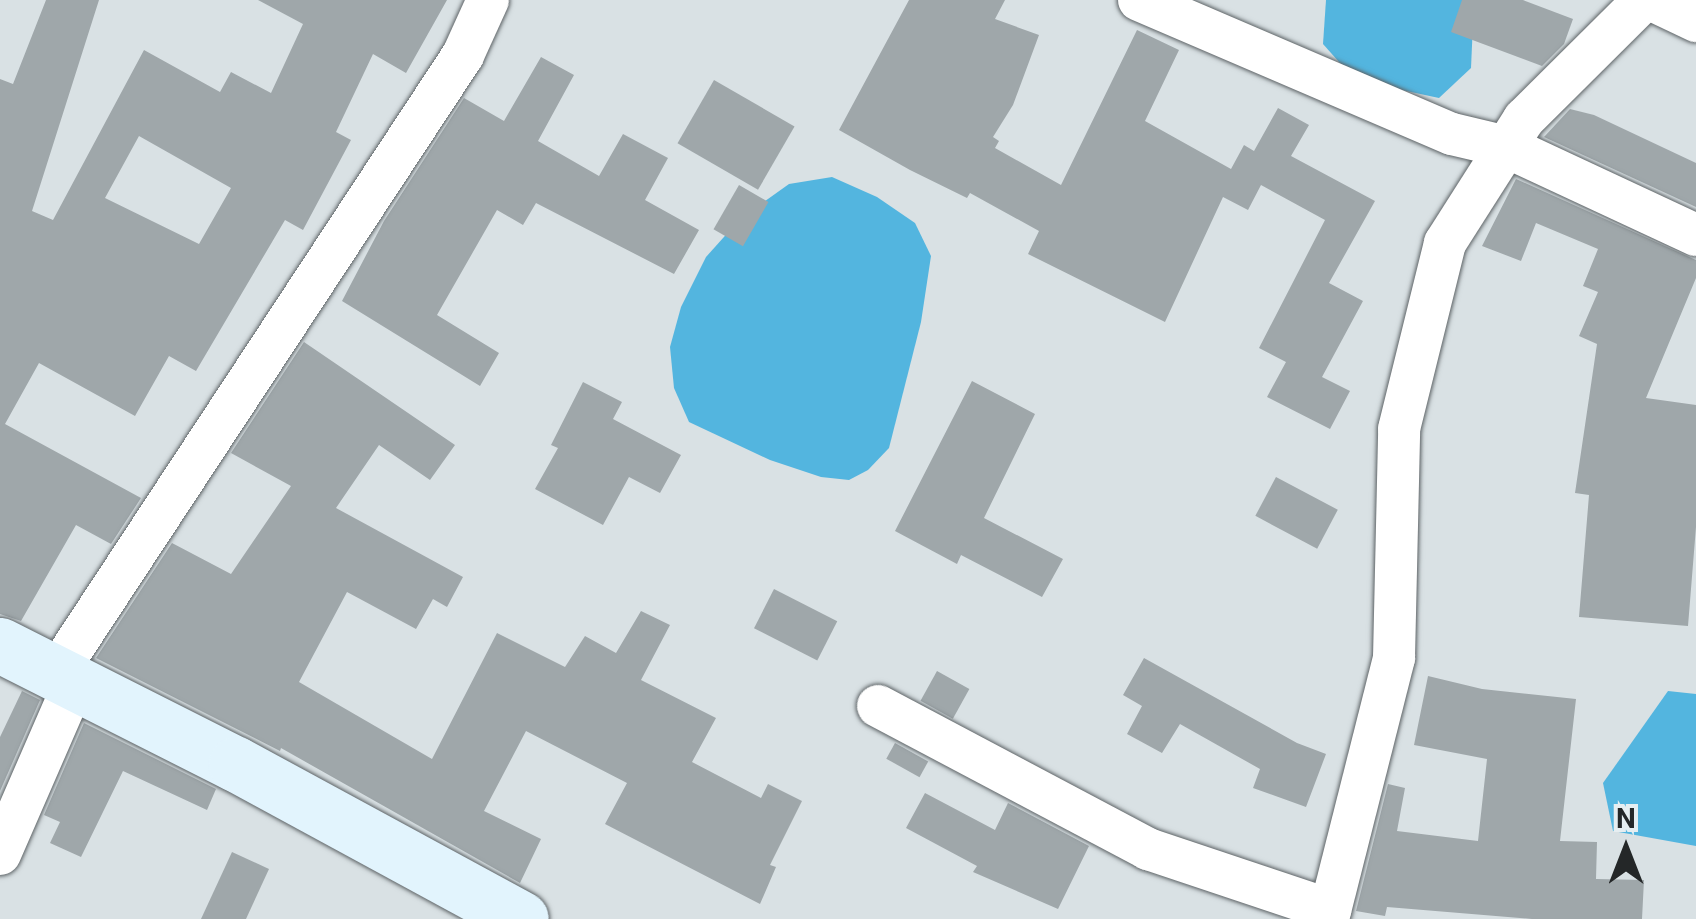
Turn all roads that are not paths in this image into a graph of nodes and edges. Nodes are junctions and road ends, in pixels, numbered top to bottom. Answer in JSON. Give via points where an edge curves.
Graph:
{"nodes":[{"id":1,"x":488,"y":0,"type":"edge"},
{"id":2,"x":1138,"y":0,"type":"edge"},
{"id":3,"x":1644,"y":0,"type":"edge"},
{"id":4,"x":1652,"y":0,"type":"edge"},
{"id":5,"x":1696,"y":21,"type":"edge"},
{"id":6,"x":1507,"y":146,"type":"junction"},
{"id":7,"x":1696,"y":236,"type":"edge"},
{"id":8,"x":0,"y":645,"type":"edge"},
{"id":9,"x":64,"y":680,"type":"junction"},
{"id":10,"x":878,"y":706,"type":"dead end"},
{"id":11,"x":0,"y":854,"type":"edge"},
{"id":12,"x":1329,"y":915,"type":"edge"},
{"id":13,"x":522,"y":919,"type":"edge"}],
"edges":[{"from":1,"to":9,"type":"street","via":[[463,55]]},
{"from":2,"to":6,"type":"street","via":[[1452,134]]},
{"from":3,"to":6,"type":"street","via":[[1524,119]]},
{"from":4,"to":5,"type":"street"},
{"from":6,"to":7,"type":"street"},
{"from":6,"to":12,"type":"street","via":[[1445,244],[1399,429],[1394,658]]},
{"from":8,"to":9,"type":"street"},
{"from":9,"to":11,"type":"street"},
{"from":9,"to":13,"type":"street","via":[[236,764]]},
{"from":10,"to":12,"type":"street","via":[[1148,849]]}]}
